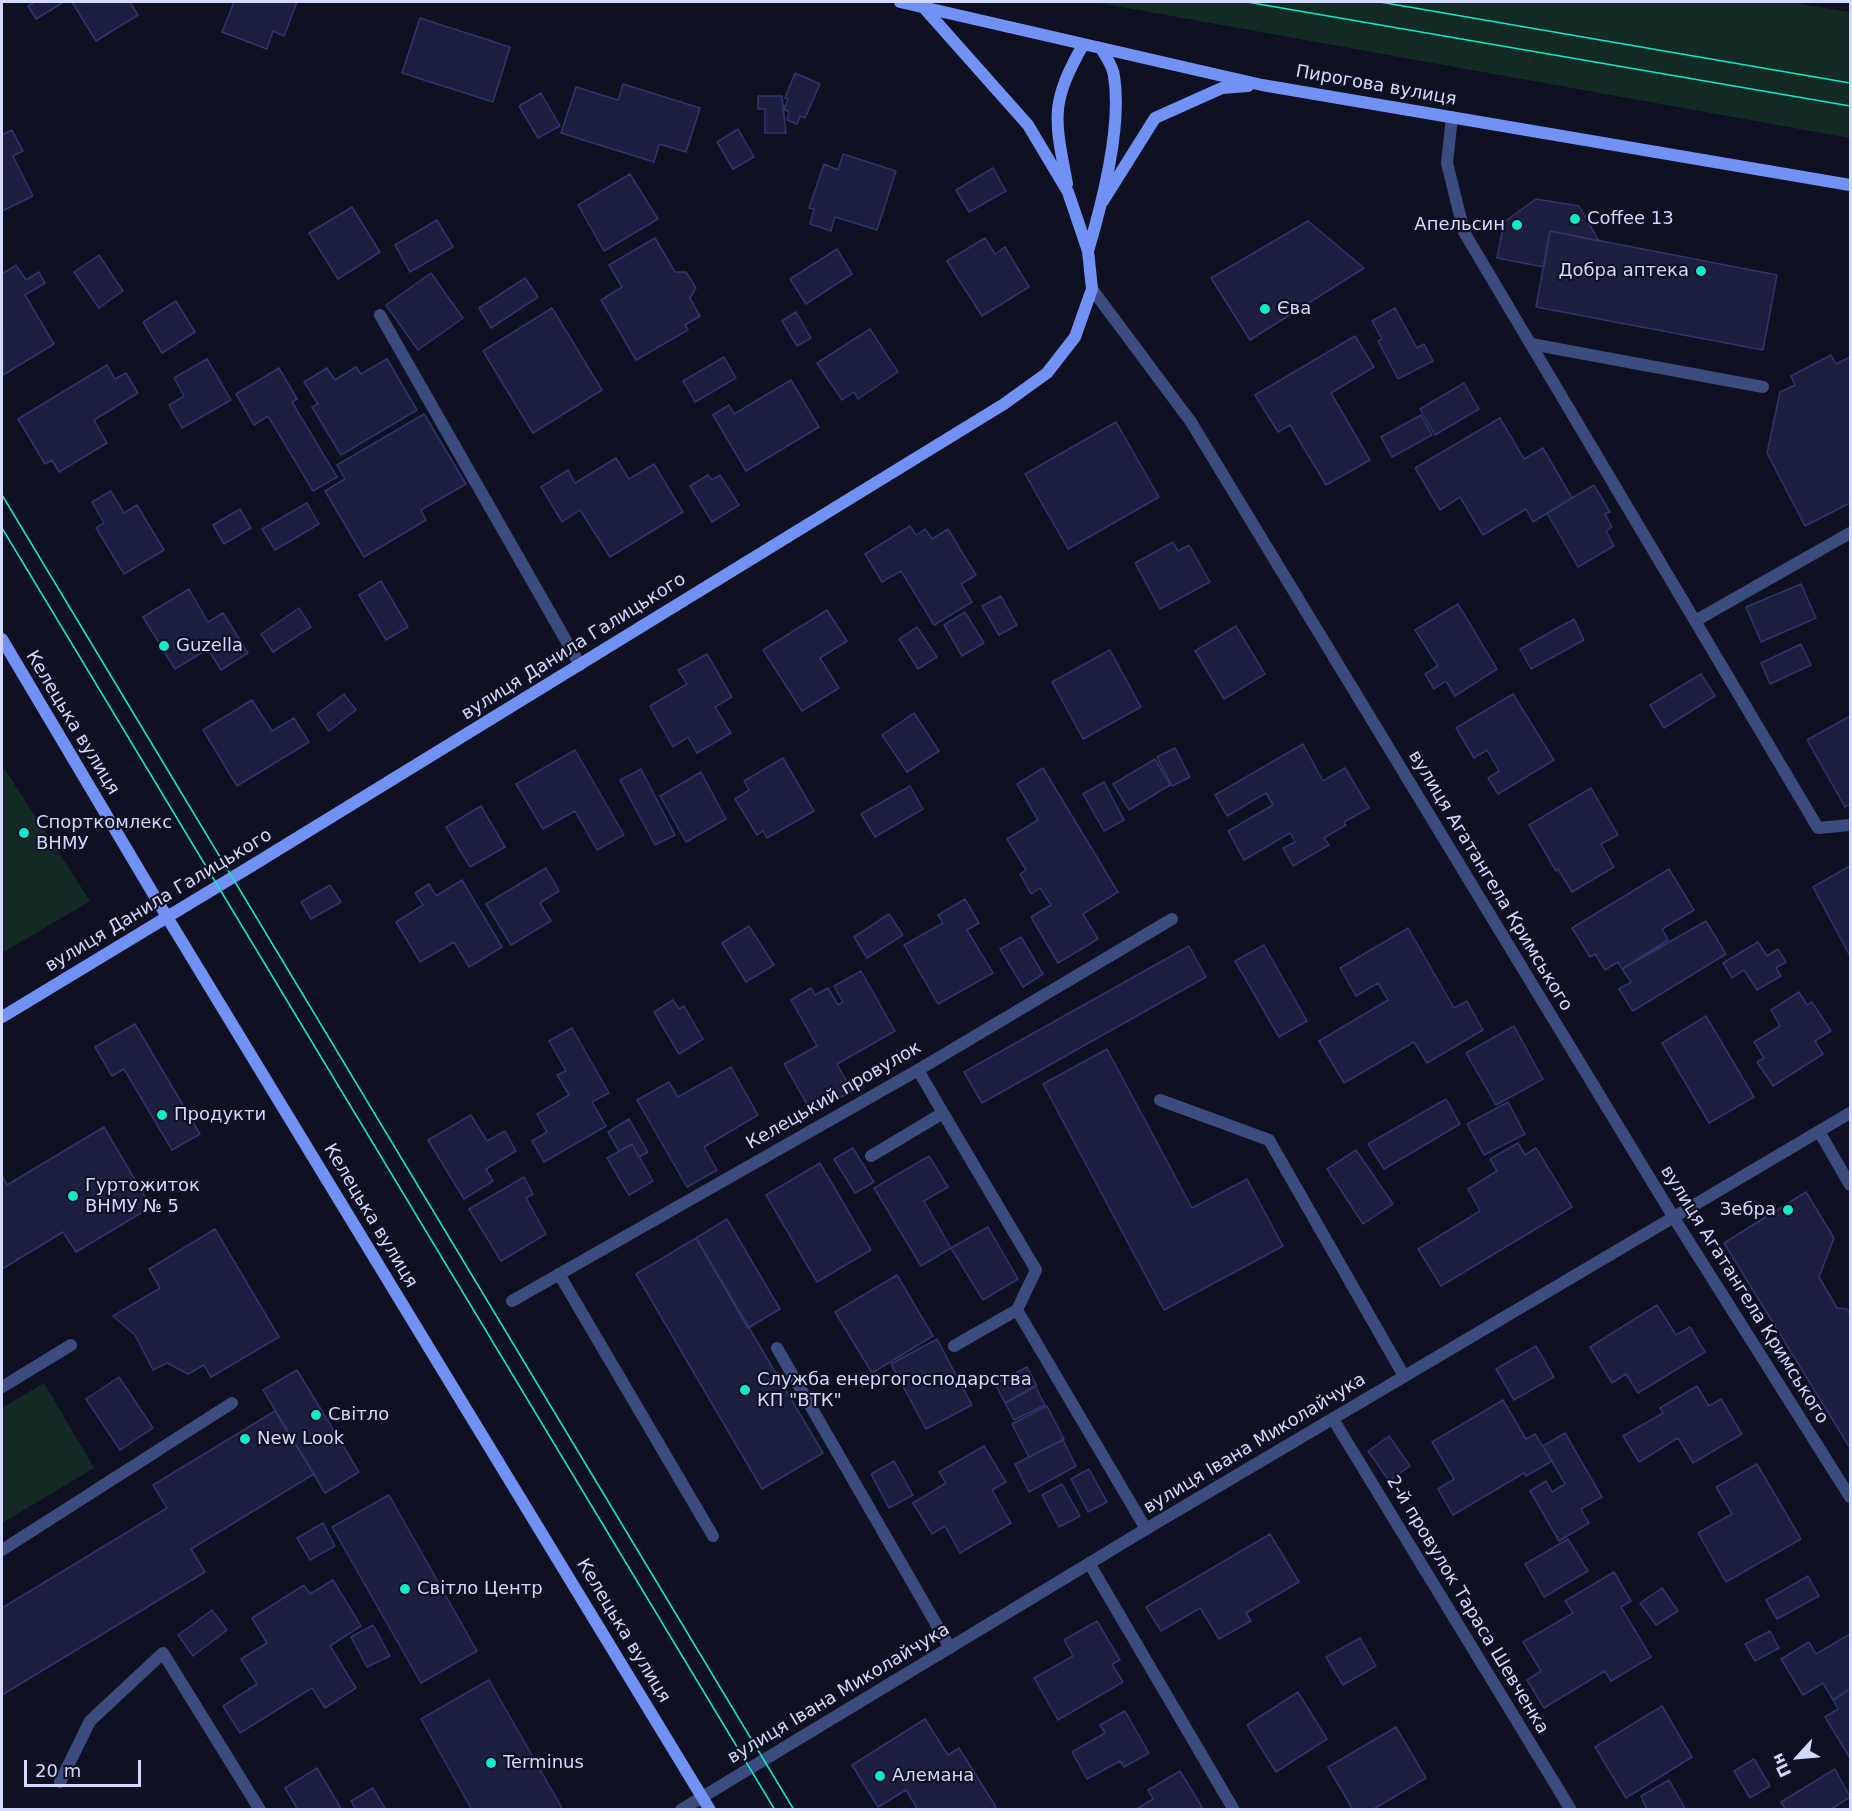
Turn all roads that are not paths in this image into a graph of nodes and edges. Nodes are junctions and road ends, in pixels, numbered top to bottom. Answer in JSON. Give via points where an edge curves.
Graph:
{"nodes":[{"id":1,"x":900,"y":2,"type":"edge"},
{"id":2,"x":925,"y":9,"type":"junction"},
{"id":3,"x":1083,"y":45,"type":"junction"},
{"id":4,"x":1102,"y":50,"type":"junction"},
{"id":5,"x":1262,"y":85,"type":"junction"},
{"id":6,"x":1452,"y":117,"type":"junction"},
{"id":7,"x":1851,"y":185,"type":"edge"},
{"id":8,"x":1068,"y":192,"type":"junction"},
{"id":9,"x":1103,"y":201,"type":"junction"},
{"id":10,"x":1088,"y":251,"type":"junction"},
{"id":11,"x":1092,"y":289,"type":"junction"},
{"id":12,"x":380,"y":315,"type":"dead end"},
{"id":13,"x":1531,"y":344,"type":"junction"},
{"id":14,"x":1763,"y":387,"type":"dead end"},
{"id":15,"x":1851,"y":533,"type":"edge"},
{"id":16,"x":1695,"y":621,"type":"junction"},
{"id":17,"x":2,"y":639,"type":"edge"},
{"id":18,"x":580,"y":665,"type":"junction"},
{"id":19,"x":1851,"y":825,"type":"edge"},
{"id":20,"x":167,"y":917,"type":"junction"},
{"id":21,"x":1172,"y":919,"type":"dead end"},
{"id":22,"x":2,"y":1017,"type":"edge"},
{"id":23,"x":918,"y":1070,"type":"junction"},
{"id":24,"x":1160,"y":1100,"type":"dead end"},
{"id":25,"x":943,"y":1113,"type":"junction"},
{"id":26,"x":1851,"y":1113,"type":"edge"},
{"id":27,"x":1820,"y":1133,"type":"junction"},
{"id":28,"x":871,"y":1156,"type":"dead end"},
{"id":29,"x":1851,"y":1185,"type":"edge"},
{"id":30,"x":1674,"y":1218,"type":"junction"},
{"id":31,"x":559,"y":1274,"type":"junction"},
{"id":32,"x":512,"y":1301,"type":"dead end"},
{"id":33,"x":1017,"y":1310,"type":"junction"},
{"id":34,"x":71,"y":1344,"type":"dead end"},
{"id":35,"x":954,"y":1346,"type":"dead end"},
{"id":36,"x":777,"y":1348,"type":"dead end"},
{"id":37,"x":1404,"y":1376,"type":"junction"},
{"id":38,"x":2,"y":1388,"type":"edge"},
{"id":39,"x":232,"y":1403,"type":"dead end"},
{"id":40,"x":1333,"y":1419,"type":"junction"},
{"id":41,"x":1851,"y":1497,"type":"edge"},
{"id":42,"x":1146,"y":1529,"type":"junction"},
{"id":43,"x":713,"y":1536,"type":"dead end"},
{"id":44,"x":2,"y":1550,"type":"edge"},
{"id":45,"x":1089,"y":1563,"type":"junction"},
{"id":46,"x":950,"y":1648,"type":"junction"},
{"id":47,"x":60,"y":1782,"type":"dead end"},
{"id":48,"x":703,"y":1797,"type":"junction"},
{"id":49,"x":260,"y":1809,"type":"edge"},
{"id":50,"x":681,"y":1809,"type":"edge"},
{"id":51,"x":710,"y":1809,"type":"edge"},
{"id":52,"x":1234,"y":1809,"type":"edge"},
{"id":53,"x":1571,"y":1809,"type":"edge"}],
"edges":[{"from":1,"to":2,"type":"main road","name":"Пирогова вулиця"},
{"from":2,"to":3,"type":"main road","name":"Пирогова вулиця"},
{"from":2,"to":8,"type":"main road","name":"вулиця Данила Галицького","via":[[1028,125]]},
{"from":3,"to":4,"type":"main road","name":"Пирогова вулиця"},
{"from":3,"to":8,"type":"main road","via":[[1064,78],[1057,100],[1056,126]]},
{"from":4,"to":5,"type":"main road","name":"Пирогова вулиця"},
{"from":4,"to":9,"type":"main road","name":"вулиця Данила Галицького","via":[[1115,80]]},
{"from":5,"to":6,"type":"main road","name":"Пирогова вулиця"},
{"from":5,"to":9,"type":"main road","via":[[1222,88],[1155,118]]},
{"from":6,"to":7,"type":"main road","name":"Пирогова вулиця"},
{"from":6,"to":13,"type":"street","via":[[1447,163],[1464,232]]},
{"from":8,"to":10,"type":"main road","name":"вулиця Данила Галицького"},
{"from":9,"to":10,"type":"main road","name":"вулиця Данила Галицького"},
{"from":10,"to":11,"type":"main road","name":"вулиця Данила Галицького"},
{"from":11,"to":18,"type":"main road","name":"вулиця Данила Галицького","via":[[1075,337],[1047,373],[1004,404]]},
{"from":11,"to":30,"type":"street","name":"вулиця Агатангела Кримського","via":[[1191,422]]},
{"from":12,"to":18,"type":"street"},
{"from":13,"to":14,"type":"street"},
{"from":13,"to":16,"type":"street"},
{"from":15,"to":16,"type":"street"},
{"from":16,"to":19,"type":"street","via":[[1818,828]]},
{"from":17,"to":20,"type":"main road","name":"Келецька вулиця"},
{"from":18,"to":20,"type":"main road","name":"вулиця Данила Галицького"},
{"from":20,"to":22,"type":"main road","name":"вулиця Данила Галицького"},
{"from":20,"to":48,"type":"main road","name":"Келецька вулиця"},
{"from":21,"to":23,"type":"street","name":"Келецький провулок"},
{"from":23,"to":25,"type":"street"},
{"from":23,"to":31,"type":"street","name":"Келецький провулок"},
{"from":24,"to":37,"type":"street","via":[[1269,1140]]},
{"from":25,"to":28,"type":"street"},
{"from":25,"to":33,"type":"street","via":[[1036,1270]]},
{"from":26,"to":27,"type":"street","name":"вулиця Івана Миколайчука"},
{"from":27,"to":29,"type":"street"},
{"from":27,"to":30,"type":"street","name":"вулиця Івана Миколайчука"},
{"from":30,"to":37,"type":"street","name":"вулиця Івана Миколайчука"},
{"from":30,"to":41,"type":"street","name":"вулиця Агатангела Кримського"},
{"from":31,"to":32,"type":"street","name":"Келецький провулок"},
{"from":31,"to":43,"type":"street"},
{"from":33,"to":35,"type":"street"},
{"from":33,"to":42,"type":"street"},
{"from":34,"to":38,"type":"street"},
{"from":36,"to":46,"type":"street"},
{"from":37,"to":40,"type":"street","name":"вулиця Івана Миколайчука"},
{"from":39,"to":44,"type":"street"},
{"from":40,"to":42,"type":"street","name":"вулиця Івана Миколайчука"},
{"from":40,"to":53,"type":"street","name":"2-й провулок Тараса Шевченка"},
{"from":42,"to":45,"type":"street","name":"вулиця Івана Миколайчука"},
{"from":45,"to":46,"type":"street","name":"вулиця Івана Миколайчука"},
{"from":45,"to":52,"type":"street"},
{"from":46,"to":48,"type":"street","name":"вулиця Івана Миколайчука"},
{"from":47,"to":49,"type":"street","via":[[90,1721],[163,1653]]},
{"from":48,"to":50,"type":"street","name":"вулиця Івана Миколайчука"},
{"from":48,"to":51,"type":"main road","name":"Келецька вулиця"}]}
